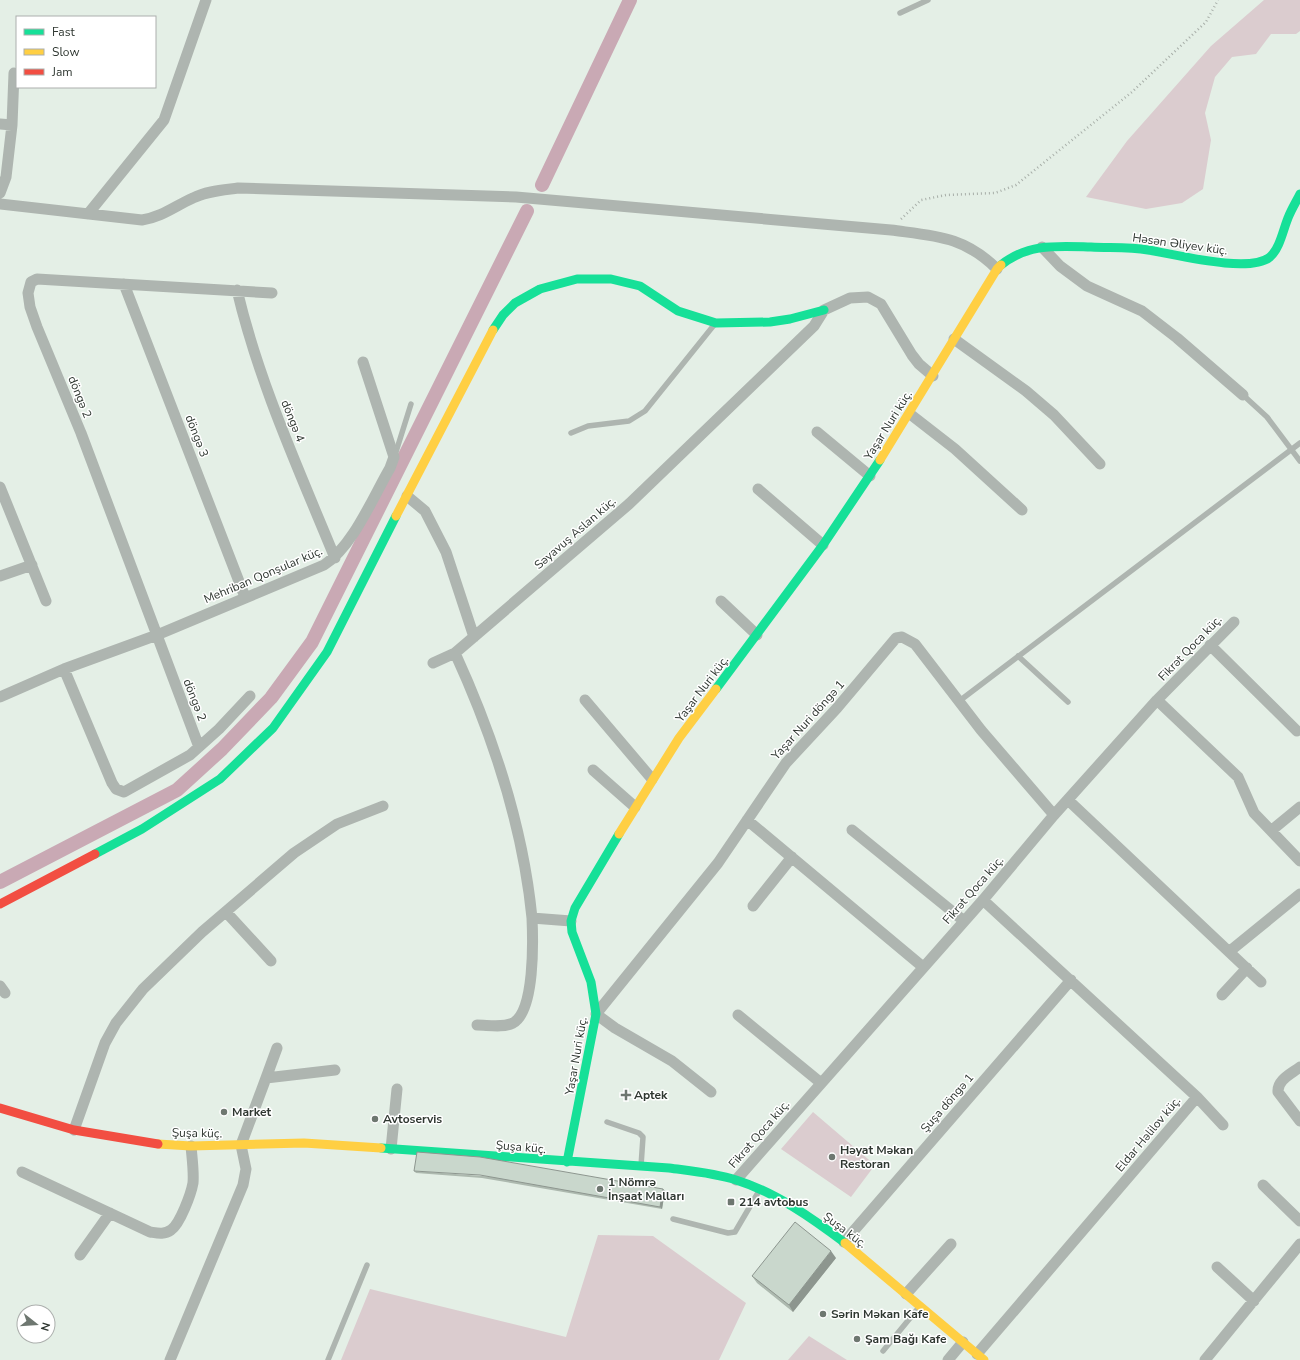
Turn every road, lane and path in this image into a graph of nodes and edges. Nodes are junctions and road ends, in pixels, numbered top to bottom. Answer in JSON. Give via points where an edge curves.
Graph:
{"nodes":[{"id":1,"x":206,"y":0,"type":"edge"},
{"id":2,"x":928,"y":0,"type":"edge"},
{"id":3,"x":1218,"y":0,"type":"edge"},
{"id":4,"x":900,"y":13,"type":"dead end"},
{"id":5,"x":14,"y":73,"type":"dead end"},
{"id":6,"x":0,"y":124,"type":"edge"},
{"id":7,"x":12,"y":125,"type":"junction"},
{"id":8,"x":0,"y":193,"type":"edge"},
{"id":9,"x":1300,"y":194,"type":"edge"},
{"id":10,"x":0,"y":204,"type":"edge"},
{"id":11,"x":88,"y":214,"type":"junction"},
{"id":12,"x":891,"y":230,"type":"junction"},
{"id":13,"x":1042,"y":247,"type":"junction"},
{"id":14,"x":997,"y":269,"type":"junction"},
{"id":15,"x":124,"y":284,"type":"junction"},
{"id":16,"x":237,"y":290,"type":"junction"},
{"id":17,"x":272,"y":292,"type":"dead end"},
{"id":18,"x":824,"y":310,"type":"junction"},
{"id":19,"x":716,"y":323,"type":"junction"},
{"id":20,"x":954,"y":339,"type":"junction"},
{"id":21,"x":363,"y":362,"type":"dead end"},
{"id":22,"x":933,"y":376,"type":"junction"},
{"id":23,"x":1243,"y":394,"type":"joint"},
{"id":24,"x":411,"y":404,"type":"dead end"},
{"id":25,"x":910,"y":414,"type":"junction"},
{"id":26,"x":817,"y":432,"type":"dead end"},
{"id":27,"x":571,"y":433,"type":"dead end"},
{"id":28,"x":1300,"y":443,"type":"edge"},
{"id":29,"x":1292,"y":449,"type":"junction"},
{"id":30,"x":394,"y":457,"type":"junction"},
{"id":31,"x":1300,"y":461,"type":"edge"},
{"id":32,"x":1100,"y":464,"type":"dead end"},
{"id":33,"x":870,"y":476,"type":"junction"},
{"id":34,"x":0,"y":487,"type":"edge"},
{"id":35,"x":758,"y":489,"type":"dead end"},
{"id":36,"x":407,"y":496,"type":"junction"},
{"id":37,"x":1022,"y":510,"type":"dead end"},
{"id":38,"x":823,"y":545,"type":"junction"},
{"id":39,"x":335,"y":558,"type":"junction"},
{"id":40,"x":32,"y":566,"type":"junction"},
{"id":41,"x":0,"y":576,"type":"edge"},
{"id":42,"x":245,"y":598,"type":"junction"},
{"id":43,"x":721,"y":601,"type":"dead end"},
{"id":44,"x":46,"y":602,"type":"dead end"},
{"id":45,"x":1234,"y":622,"type":"dead end"},
{"id":46,"x":156,"y":635,"type":"junction"},
{"id":47,"x":757,"y":635,"type":"junction"},
{"id":48,"x":474,"y":637,"type":"junction"},
{"id":49,"x":1210,"y":645,"type":"junction"},
{"id":50,"x":455,"y":653,"type":"junction"},
{"id":51,"x":1018,"y":656,"type":"junction"},
{"id":52,"x":433,"y":663,"type":"dead end"},
{"id":53,"x":64,"y":669,"type":"junction"},
{"id":54,"x":250,"y":696,"type":"dead end"},
{"id":55,"x":0,"y":697,"type":"edge"},
{"id":56,"x":585,"y":700,"type":"dead end"},
{"id":57,"x":1157,"y":700,"type":"junction"},
{"id":58,"x":958,"y":702,"type":"junction"},
{"id":59,"x":1068,"y":702,"type":"dead end"},
{"id":60,"x":1297,"y":731,"type":"dead end"},
{"id":61,"x":199,"y":747,"type":"junction"},
{"id":62,"x":593,"y":770,"type":"dead end"},
{"id":63,"x":652,"y":779,"type":"junction"},
{"id":64,"x":1068,"y":800,"type":"junction"},
{"id":65,"x":383,"y":806,"type":"dead end"},
{"id":66,"x":635,"y":807,"type":"junction"},
{"id":67,"x":1300,"y":807,"type":"edge"},
{"id":68,"x":1054,"y":815,"type":"junction"},
{"id":69,"x":747,"y":820,"type":"junction"},
{"id":70,"x":852,"y":830,"type":"dead end"},
{"id":71,"x":1272,"y":830,"type":"junction"},
{"id":72,"x":792,"y":857,"type":"junction"},
{"id":73,"x":1300,"y":861,"type":"edge"},
{"id":74,"x":1300,"y":894,"type":"edge"},
{"id":75,"x":983,"y":900,"type":"junction"},
{"id":76,"x":0,"y":904,"type":"edge"},
{"id":77,"x":753,"y":906,"type":"dead end"},
{"id":78,"x":226,"y":912,"type":"junction"},
{"id":79,"x":532,"y":918,"type":"junction"},
{"id":80,"x":571,"y":921,"type":"junction"},
{"id":81,"x":964,"y":921,"type":"junction"},
{"id":82,"x":1230,"y":951,"type":"junction"},
{"id":83,"x":271,"y":961,"type":"dead end"},
{"id":84,"x":922,"y":967,"type":"junction"},
{"id":85,"x":1247,"y":968,"type":"junction"},
{"id":86,"x":1071,"y":980,"type":"junction"},
{"id":87,"x":1261,"y":982,"type":"dead end"},
{"id":88,"x":1222,"y":995,"type":"dead end"},
{"id":89,"x":596,"y":1014,"type":"junction"},
{"id":90,"x":738,"y":1015,"type":"dead end"},
{"id":91,"x":477,"y":1025,"type":"dead end"},
{"id":92,"x":277,"y":1048,"type":"dead end"},
{"id":93,"x":1300,"y":1067,"type":"edge"},
{"id":94,"x":335,"y":1070,"type":"dead end"},
{"id":95,"x":266,"y":1078,"type":"junction"},
{"id":96,"x":821,"y":1083,"type":"junction"},
{"id":97,"x":397,"y":1089,"type":"dead end"},
{"id":98,"x":711,"y":1092,"type":"dead end"},
{"id":99,"x":1197,"y":1097,"type":"junction"},
{"id":100,"x":0,"y":1108,"type":"edge"},
{"id":101,"x":1300,"y":1121,"type":"edge"},
{"id":102,"x":607,"y":1122,"type":"dead end"},
{"id":103,"x":1223,"y":1125,"type":"dead end"},
{"id":104,"x":74,"y":1130,"type":"junction"},
{"id":105,"x":241,"y":1145,"type":"junction"},
{"id":106,"x":191,"y":1146,"type":"junction"},
{"id":107,"x":391,"y":1149,"type":"junction"},
{"id":108,"x":567,"y":1162,"type":"junction"},
{"id":109,"x":641,"y":1167,"type":"junction"},
{"id":110,"x":22,"y":1172,"type":"dead end"},
{"id":111,"x":736,"y":1180,"type":"junction"},
{"id":112,"x":1263,"y":1185,"type":"dead end"},
{"id":113,"x":760,"y":1189,"type":"junction"},
{"id":114,"x":110,"y":1213,"type":"junction"},
{"id":115,"x":673,"y":1219,"type":"dead end"},
{"id":116,"x":1300,"y":1221,"type":"edge"},
{"id":117,"x":844,"y":1242,"type":"junction"},
{"id":118,"x":951,"y":1244,"type":"dead end"},
{"id":119,"x":1300,"y":1244,"type":"edge"},
{"id":120,"x":80,"y":1255,"type":"dead end"},
{"id":121,"x":367,"y":1265,"type":"dead end"},
{"id":122,"x":1217,"y":1267,"type":"dead end"},
{"id":123,"x":906,"y":1294,"type":"junction"},
{"id":124,"x":1254,"y":1301,"type":"junction"},
{"id":125,"x":920,"y":1306,"type":"junction"},
{"id":126,"x":963,"y":1342,"type":"junction"},
{"id":127,"x":883,"y":1350,"type":"dead end"},
{"id":128,"x":980,"y":1357,"type":"edge"},
{"id":129,"x":170,"y":1360,"type":"edge"},
{"id":130,"x":328,"y":1360,"type":"edge"},
{"id":131,"x":948,"y":1360,"type":"edge"},
{"id":132,"x":1205,"y":1360,"type":"edge"}],
"edges":[{"from":1,"to":11,"type":"street","via":[[164,120]]},
{"from":2,"to":4,"type":"lane"},
{"from":3,"to":12,"type":"path","via":[[1206,22],[1132,92],[1016,185],[995,193],[946,195],[921,200]]},
{"from":5,"to":7,"type":"street"},
{"from":6,"to":7,"type":"street"},
{"from":7,"to":8,"type":"street","via":[[6,176]]},
{"from":9,"to":13,"type":"street","name":"Həsən Əliyev küç.","via":[[1276,248],[1270,258],[1261,262],[1212,262],[1135,248]]},
{"from":10,"to":11,"type":"street"},
{"from":11,"to":12,"type":"street","via":[[142,220],[159,217],[194,197],[213,191],[238,188],[516,197]]},
{"from":12,"to":14,"type":"street","via":[[943,237],[963,244],[983,255]]},
{"from":13,"to":14,"type":"street","name":"Həsən Əliyev küç.","via":[[1020,252]]},
{"from":13,"to":23,"type":"street","via":[[1060,266],[1087,286],[1142,311]]},
{"from":14,"to":20,"type":"street","name":"Yaşar Nuri küç."},
{"from":15,"to":16,"type":"street","name":"döngə 2"},
{"from":15,"to":42,"type":"street","name":"döngə 3"},
{"from":15,"to":46,"type":"street","name":"döngə 2","via":[[37,279],[31,282],[28,293],[37,327],[81,433]]},
{"from":16,"to":17,"type":"street","name":"döngə 2"},
{"from":16,"to":39,"type":"street","name":"döngə 4","via":[[263,381]]},
{"from":18,"to":19,"type":"street","via":[[770,322]]},
{"from":18,"to":22,"type":"street","via":[[850,298],[868,298],[880,304],[918,364]]},
{"from":18,"to":48,"type":"street","name":"Səyavuş Aslan küç.","via":[[814,326],[630,504]]},
{"from":19,"to":27,"type":"lane","via":[[645,411],[629,421],[588,426]]},
{"from":19,"to":36,"type":"street","via":[[678,311],[640,286],[611,279],[577,279],[540,289],[515,303],[503,315],[487,339]]},
{"from":20,"to":22,"type":"street","name":"Yaşar Nuri küç."},
{"from":20,"to":32,"type":"street","via":[[1026,391],[1054,415]]},
{"from":21,"to":30,"type":"street"},
{"from":22,"to":25,"type":"street","name":"Yaşar Nuri küç."},
{"from":23,"to":29,"type":"lane","via":[[1267,417]]},
{"from":24,"to":30,"type":"lane"},
{"from":25,"to":33,"type":"street","name":"Yaşar Nuri küç."},
{"from":25,"to":37,"type":"street","via":[[955,449]]},
{"from":26,"to":33,"type":"street"},
{"from":28,"to":29,"type":"lane"},
{"from":29,"to":31,"type":"lane"},
{"from":29,"to":51,"type":"lane"},
{"from":30,"to":39,"type":"street","name":"Mehriban Qonşular küç.","via":[[345,546]]},
{"from":33,"to":38,"type":"street","name":"Yaşar Nuri küç."},
{"from":34,"to":40,"type":"street"},
{"from":35,"to":38,"type":"street"},
{"from":36,"to":48,"type":"street","via":[[425,511],[446,552]]},
{"from":36,"to":76,"type":"street","via":[[327,652],[273,728],[220,779],[142,829]]},
{"from":38,"to":47,"type":"street","name":"Yaşar Nuri küç."},
{"from":39,"to":42,"type":"street","name":"Mehriban Qonşular küç."},
{"from":40,"to":41,"type":"street"},
{"from":40,"to":44,"type":"street"},
{"from":42,"to":46,"type":"street","name":"Mehriban Qonşular küç."},
{"from":43,"to":47,"type":"street"},
{"from":45,"to":49,"type":"street","name":"Fikrət Qoca küç."},
{"from":46,"to":53,"type":"street","name":"Mehriban Qonşular küç."},
{"from":46,"to":61,"type":"street","name":"döngə 2"},
{"from":47,"to":63,"type":"street","name":"Yaşar Nuri küç.","via":[[679,738]]},
{"from":48,"to":50,"type":"street","name":"Səyavuş Aslan küç."},
{"from":49,"to":57,"type":"street","name":"Fikrət Qoca küç."},
{"from":49,"to":60,"type":"street"},
{"from":50,"to":52,"type":"street","name":"Səyavuş Aslan küç."},
{"from":50,"to":79,"type":"street","via":[[499,766],[516,821],[528,878]]},
{"from":51,"to":58,"type":"lane"},
{"from":51,"to":59,"type":"lane"},
{"from":53,"to":55,"type":"street","name":"Mehriban Qonşular küç."},
{"from":53,"to":61,"type":"street","via":[[116,789],[124,792],[136,786],[190,755]]},
{"from":54,"to":61,"type":"street"},
{"from":56,"to":63,"type":"street"},
{"from":57,"to":64,"type":"street","name":"Fikrət Qoca küç."},
{"from":57,"to":71,"type":"street","via":[[1238,776],[1254,813]]},
{"from":58,"to":68,"type":"street","name":"Yaşar Nuri döngə 1"},
{"from":58,"to":69,"type":"street","name":"Yaşar Nuri döngə 1","via":[[915,644],[902,637],[896,638],[786,763]]},
{"from":62,"to":66,"type":"street"},
{"from":63,"to":66,"type":"street","name":"Yaşar Nuri küç."},
{"from":64,"to":68,"type":"street","name":"Fikrət Qoca küç."},
{"from":64,"to":82,"type":"street"},
{"from":65,"to":78,"type":"street","via":[[326,831],[294,853]]},
{"from":66,"to":80,"type":"street","name":"Yaşar Nuri küç.","via":[[575,908]]},
{"from":67,"to":71,"type":"street"},
{"from":68,"to":75,"type":"street","name":"Fikrət Qoca küç."},
{"from":69,"to":72,"type":"street"},
{"from":69,"to":89,"type":"street","name":"Yaşar Nuri döngə 1","via":[[718,863]]},
{"from":70,"to":81,"type":"street"},
{"from":71,"to":73,"type":"street"},
{"from":72,"to":77,"type":"street"},
{"from":72,"to":84,"type":"street"},
{"from":74,"to":82,"type":"street"},
{"from":75,"to":81,"type":"street","name":"Fikrət Qoca küç."},
{"from":75,"to":86,"type":"street","name":"Eldar Həlilov küç."},
{"from":78,"to":83,"type":"street"},
{"from":78,"to":104,"type":"street","via":[[143,989],[116,1023],[105,1043]]},
{"from":79,"to":80,"type":"street"},
{"from":79,"to":91,"type":"street","via":[[533,960],[529,987],[519,1019],[503,1026]]},
{"from":80,"to":89,"type":"street","name":"Yaşar Nuri küç.","via":[[572,932],[591,982]]},
{"from":81,"to":84,"type":"street","name":"Fikrət Qoca küç."},
{"from":82,"to":85,"type":"street"},
{"from":84,"to":96,"type":"street","name":"Fikrət Qoca küç."},
{"from":85,"to":87,"type":"street"},
{"from":85,"to":88,"type":"street"},
{"from":86,"to":99,"type":"street","name":"Eldar Həlilov küç."},
{"from":86,"to":117,"type":"street","name":"Şuşa döngə 1"},
{"from":89,"to":98,"type":"street","via":[[672,1061]]},
{"from":89,"to":108,"type":"street","name":"Yaşar Nuri küç."},
{"from":90,"to":96,"type":"street"},
{"from":92,"to":95,"type":"street"},
{"from":93,"to":101,"type":"street","via":[[1283,1080],[1278,1092]]},
{"from":94,"to":95,"type":"street"},
{"from":95,"to":105,"type":"street"},
{"from":96,"to":111,"type":"street","name":"Fikrət Qoca küç."},
{"from":97,"to":107,"type":"street"},
{"from":99,"to":103,"type":"street"},
{"from":99,"to":128,"type":"street","name":"Eldar Həlilov küç."},
{"from":100,"to":104,"type":"street","name":"Şuşa küç."},
{"from":102,"to":109,"type":"lane","via":[[644,1137]]},
{"from":104,"to":106,"type":"street","name":"Şuşa küç.","via":[[158,1144]]},
{"from":105,"to":106,"type":"street","name":"Şuşa küç."},
{"from":105,"to":107,"type":"street","name":"Şuşa küç.","via":[[304,1143]]},
{"from":105,"to":129,"type":"street","via":[[246,1169],[243,1184]]},
{"from":106,"to":114,"type":"street","via":[[193,1182],[179,1220],[172,1230],[162,1234],[150,1232]]},
{"from":107,"to":108,"type":"street","name":"Şuşa küç."},
{"from":108,"to":109,"type":"street","name":"Şuşa küç."},
{"from":109,"to":111,"type":"street","name":"Şuşa küç.","via":[[706,1173]]},
{"from":110,"to":114,"type":"street"},
{"from":111,"to":113,"type":"street","name":"Şuşa küç."},
{"from":112,"to":116,"type":"street"},
{"from":113,"to":115,"type":"lane","via":[[735,1232]]},
{"from":113,"to":117,"type":"street","name":"Şuşa küç.","via":[[802,1213]]},
{"from":114,"to":120,"type":"street"},
{"from":117,"to":123,"type":"street","name":"Şuşa küç."},
{"from":118,"to":123,"type":"street"},
{"from":119,"to":124,"type":"street"},
{"from":121,"to":130,"type":"lane"},
{"from":122,"to":124,"type":"street"},
{"from":123,"to":125,"type":"street","name":"Şuşa küç."},
{"from":124,"to":132,"type":"street"},
{"from":125,"to":126,"type":"street","name":"Şuşa küç."},
{"from":125,"to":127,"type":"lane"},
{"from":126,"to":128,"type":"street","name":"Şuşa küç."},
{"from":126,"to":131,"type":"street"}]}
